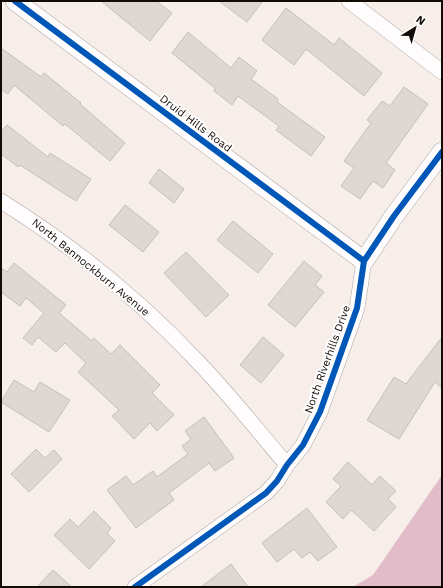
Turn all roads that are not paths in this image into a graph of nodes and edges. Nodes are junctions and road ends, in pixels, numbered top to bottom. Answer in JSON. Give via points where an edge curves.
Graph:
{"nodes":[{"id":1,"x":15,"y":1,"type":"edge"},
{"id":2,"x":350,"y":1,"type":"edge"},
{"id":3,"x":442,"y":72,"type":"edge"},
{"id":4,"x":442,"y":152,"type":"edge"},
{"id":5,"x":1,"y":201,"type":"edge"},
{"id":6,"x":364,"y":261,"type":"junction"},
{"id":7,"x":287,"y":465,"type":"junction"},
{"id":8,"x":135,"y":587,"type":"edge"}],
"edges":[{"from":1,"to":6,"type":"street","name":"Druid Hills Road"},
{"from":2,"to":3,"type":"street"},
{"from":4,"to":6,"type":"street","name":"North Riverhills Drive"},
{"from":5,"to":7,"type":"street","name":"North Bannockburn Avenue","via":[[32,220],[137,302],[198,362]]},
{"from":6,"to":7,"type":"street","name":"North Riverhills Drive","via":[[357,308],[320,412],[303,445]]},
{"from":7,"to":8,"type":"street","name":"North Riverhills Drive","via":[[266,493]]}]}
